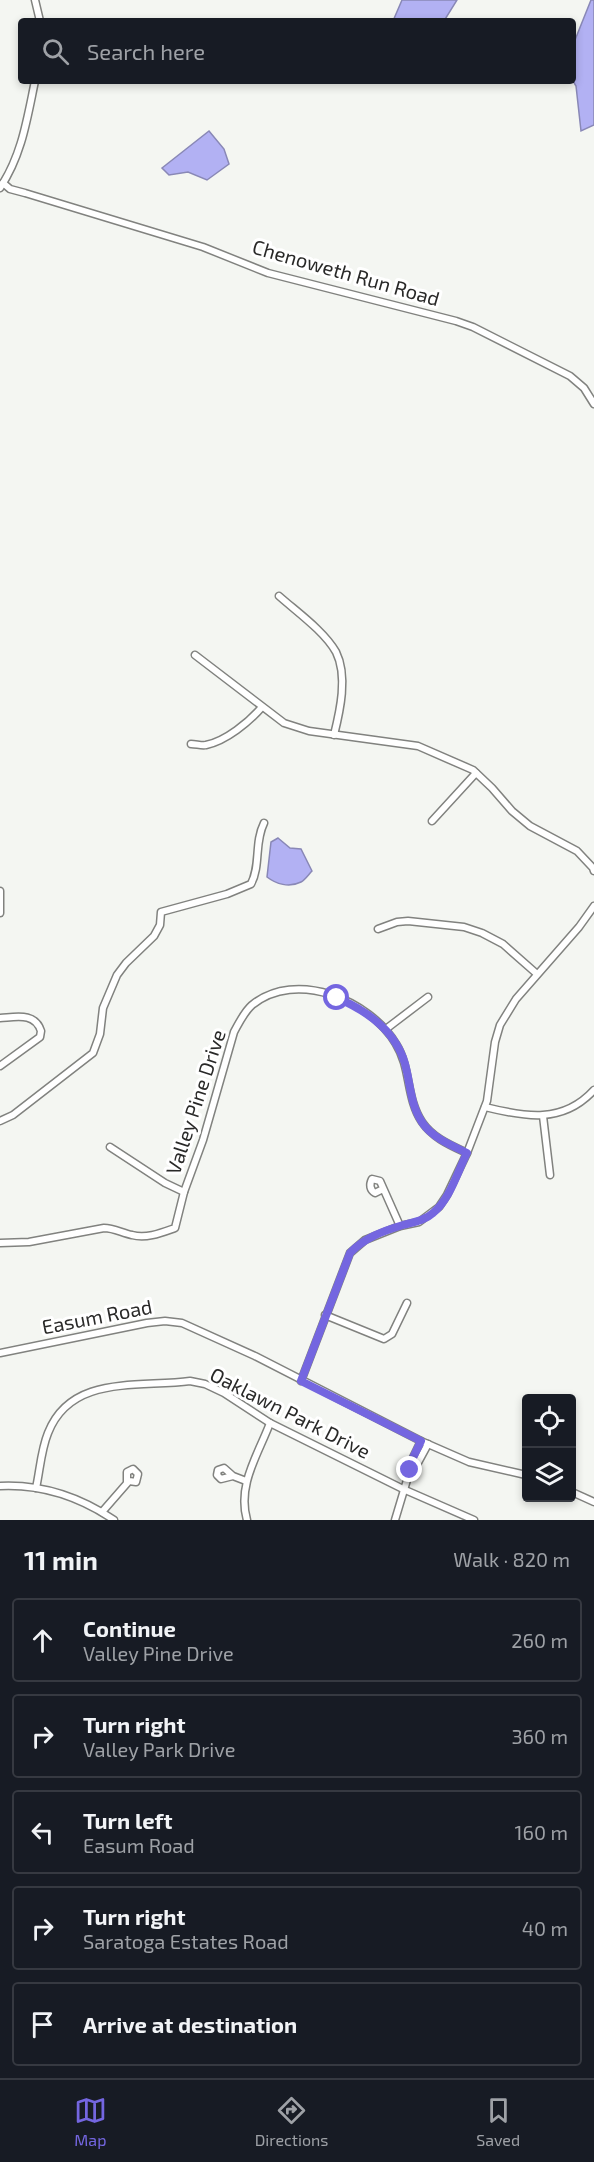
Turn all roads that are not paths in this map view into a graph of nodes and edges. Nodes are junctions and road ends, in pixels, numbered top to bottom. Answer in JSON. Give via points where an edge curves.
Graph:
{"nodes":[{"id":1,"x":35,"y":0,"type":"edge"},
{"id":2,"x":39,"y":18,"type":"edge"},
{"id":3,"x":34,"y":84,"type":"edge"},
{"id":4,"x":1,"y":185,"type":"edge"},
{"id":5,"x":594,"y":404,"type":"edge"},
{"id":6,"x":279,"y":596,"type":"dead end"},
{"id":7,"x":195,"y":655,"type":"dead end"},
{"id":8,"x":262,"y":707,"type":"junction"},
{"id":9,"x":334,"y":735,"type":"junction"},
{"id":10,"x":191,"y":744,"type":"dead end"},
{"id":11,"x":476,"y":773,"type":"junction"},
{"id":12,"x":432,"y":820,"type":"dead end"},
{"id":13,"x":264,"y":823,"type":"dead end"},
{"id":14,"x":594,"y":872,"type":"edge"},
{"id":15,"x":0,"y":891,"type":"edge"},
{"id":16,"x":594,"y":906,"type":"edge"},
{"id":17,"x":0,"y":913,"type":"edge"},
{"id":18,"x":378,"y":929,"type":"dead end"},
{"id":19,"x":537,"y":974,"type":"junction"},
{"id":20,"x":428,"y":997,"type":"dead end"},
{"id":21,"x":0,"y":1018,"type":"edge"},
{"id":22,"x":386,"y":1029,"type":"junction"},
{"id":23,"x":0,"y":1066,"type":"edge"},
{"id":24,"x":594,"y":1090,"type":"edge"},
{"id":25,"x":485,"y":1107,"type":"junction"},
{"id":26,"x":543,"y":1116,"type":"junction"},
{"id":27,"x":0,"y":1121,"type":"edge"},
{"id":28,"x":110,"y":1147,"type":"dead end"},
{"id":29,"x":467,"y":1153,"type":"junction"},
{"id":30,"x":550,"y":1175,"type":"dead end"},
{"id":31,"x":383,"y":1189,"type":"dead end"},
{"id":32,"x":184,"y":1192,"type":"junction"},
{"id":33,"x":400,"y":1226,"type":"junction"},
{"id":34,"x":0,"y":1243,"type":"edge"},
{"id":35,"x":407,"y":1303,"type":"dead end"},
{"id":36,"x":325,"y":1315,"type":"junction"},
{"id":37,"x":0,"y":1353,"type":"edge"},
{"id":38,"x":301,"y":1381,"type":"junction"},
{"id":39,"x":270,"y":1423,"type":"junction"},
{"id":40,"x":421,"y":1441,"type":"junction"},
{"id":41,"x":428,"y":1444,"type":"junction"},
{"id":42,"x":410,"y":1470,"type":"junction"},
{"id":43,"x":522,"y":1474,"type":"edge"},
{"id":44,"x":233,"y":1476,"type":"dead end"},
{"id":45,"x":246,"y":1481,"type":"junction"},
{"id":46,"x":127,"y":1483,"type":"dead end"},
{"id":47,"x":0,"y":1486,"type":"edge"},
{"id":48,"x":36,"y":1488,"type":"junction"},
{"id":49,"x":403,"y":1489,"type":"junction"},
{"id":50,"x":576,"y":1494,"type":"edge"},
{"id":51,"x":594,"y":1502,"type":"edge"},
{"id":52,"x":102,"y":1512,"type":"junction"},
{"id":53,"x":114,"y":1520,"type":"edge"},
{"id":54,"x":247,"y":1520,"type":"edge"},
{"id":55,"x":395,"y":1520,"type":"edge"},
{"id":56,"x":474,"y":1520,"type":"edge"}],
"edges":[{"from":1,"to":2,"type":"street"},
{"from":3,"to":4,"type":"street","via":[[24,138]]},
{"from":4,"to":5,"type":"street","name":"Chenoweth Run Road","via":[[203,247],[268,273],[473,327],[570,376]]},
{"from":6,"to":9,"type":"street","via":[[336,652],[342,673]]},
{"from":7,"to":8,"type":"street"},
{"from":8,"to":9,"type":"street","via":[[284,723]]},
{"from":8,"to":10,"type":"street","via":[[229,735],[206,745]]},
{"from":9,"to":11,"type":"street","via":[[418,746]]},
{"from":11,"to":12,"type":"street"},
{"from":11,"to":14,"type":"street","via":[[512,811],[530,826],[577,851]]},
{"from":13,"to":27,"type":"street","via":[[259,832],[256,875],[251,884],[161,912],[154,936],[117,975],[90,1056]]},
{"from":15,"to":17,"type":"street"},
{"from":16,"to":19,"type":"street"},
{"from":18,"to":19,"type":"street","via":[[408,921],[474,930],[503,944]]},
{"from":19,"to":25,"type":"street","via":[[500,1024]]},
{"from":20,"to":22,"type":"street"},
{"from":21,"to":23,"type":"street","via":[[29,1017],[35,1019],[41,1031],[40,1037]]},
{"from":22,"to":29,"type":"street","name":"Valley Pine Drive","via":[[401,1053],[411,1095],[423,1123],[437,1137]]},
{"from":22,"to":32,"type":"street","name":"Valley Pine Drive","via":[[354,1005],[312,990],[283,991],[253,1005],[234,1032]]},
{"from":24,"to":26,"type":"street","via":[[572,1107]]},
{"from":25,"to":26,"type":"street"},
{"from":25,"to":29,"type":"street"},
{"from":26,"to":30,"type":"street"},
{"from":28,"to":32,"type":"street"},
{"from":29,"to":33,"type":"street","via":[[439,1207],[419,1222]]},
{"from":31,"to":33,"type":"street"},
{"from":32,"to":34,"type":"street","name":"Valley Pine Drive","via":[[175,1228],[144,1236],[104,1228],[29,1242]]},
{"from":33,"to":36,"type":"street","via":[[365,1240],[350,1253]]},
{"from":35,"to":36,"type":"street","via":[[392,1334],[384,1339]]},
{"from":36,"to":38,"type":"street"},
{"from":37,"to":38,"type":"street","name":"Easum Road","via":[[173,1321],[194,1327]]},
{"from":38,"to":40,"type":"street","name":"Easum Road"},
{"from":39,"to":45,"type":"street"},
{"from":39,"to":48,"type":"street","name":"Oaklawn Park Drive","via":[[205,1384],[98,1388],[65,1406],[55,1419]]},
{"from":39,"to":49,"type":"street","name":"Oaklawn Park Drive"},
{"from":40,"to":41,"type":"street","name":"Easum Road"},
{"from":40,"to":42,"type":"street"},
{"from":41,"to":42,"type":"street"},
{"from":41,"to":43,"type":"street","name":"Easum Road","via":[[469,1462]]},
{"from":42,"to":49,"type":"street"},
{"from":44,"to":45,"type":"street"},
{"from":45,"to":54,"type":"street"},
{"from":46,"to":52,"type":"street","via":[[127,1472],[133,1469],[138,1474],[136,1482],[129,1481]]},
{"from":47,"to":48,"type":"street"},
{"from":48,"to":52,"type":"street","via":[[69,1496]]},
{"from":49,"to":55,"type":"street"},
{"from":49,"to":56,"type":"street","name":"Oaklawn Park Drive"},
{"from":50,"to":51,"type":"street"},
{"from":52,"to":53,"type":"street"}]}
